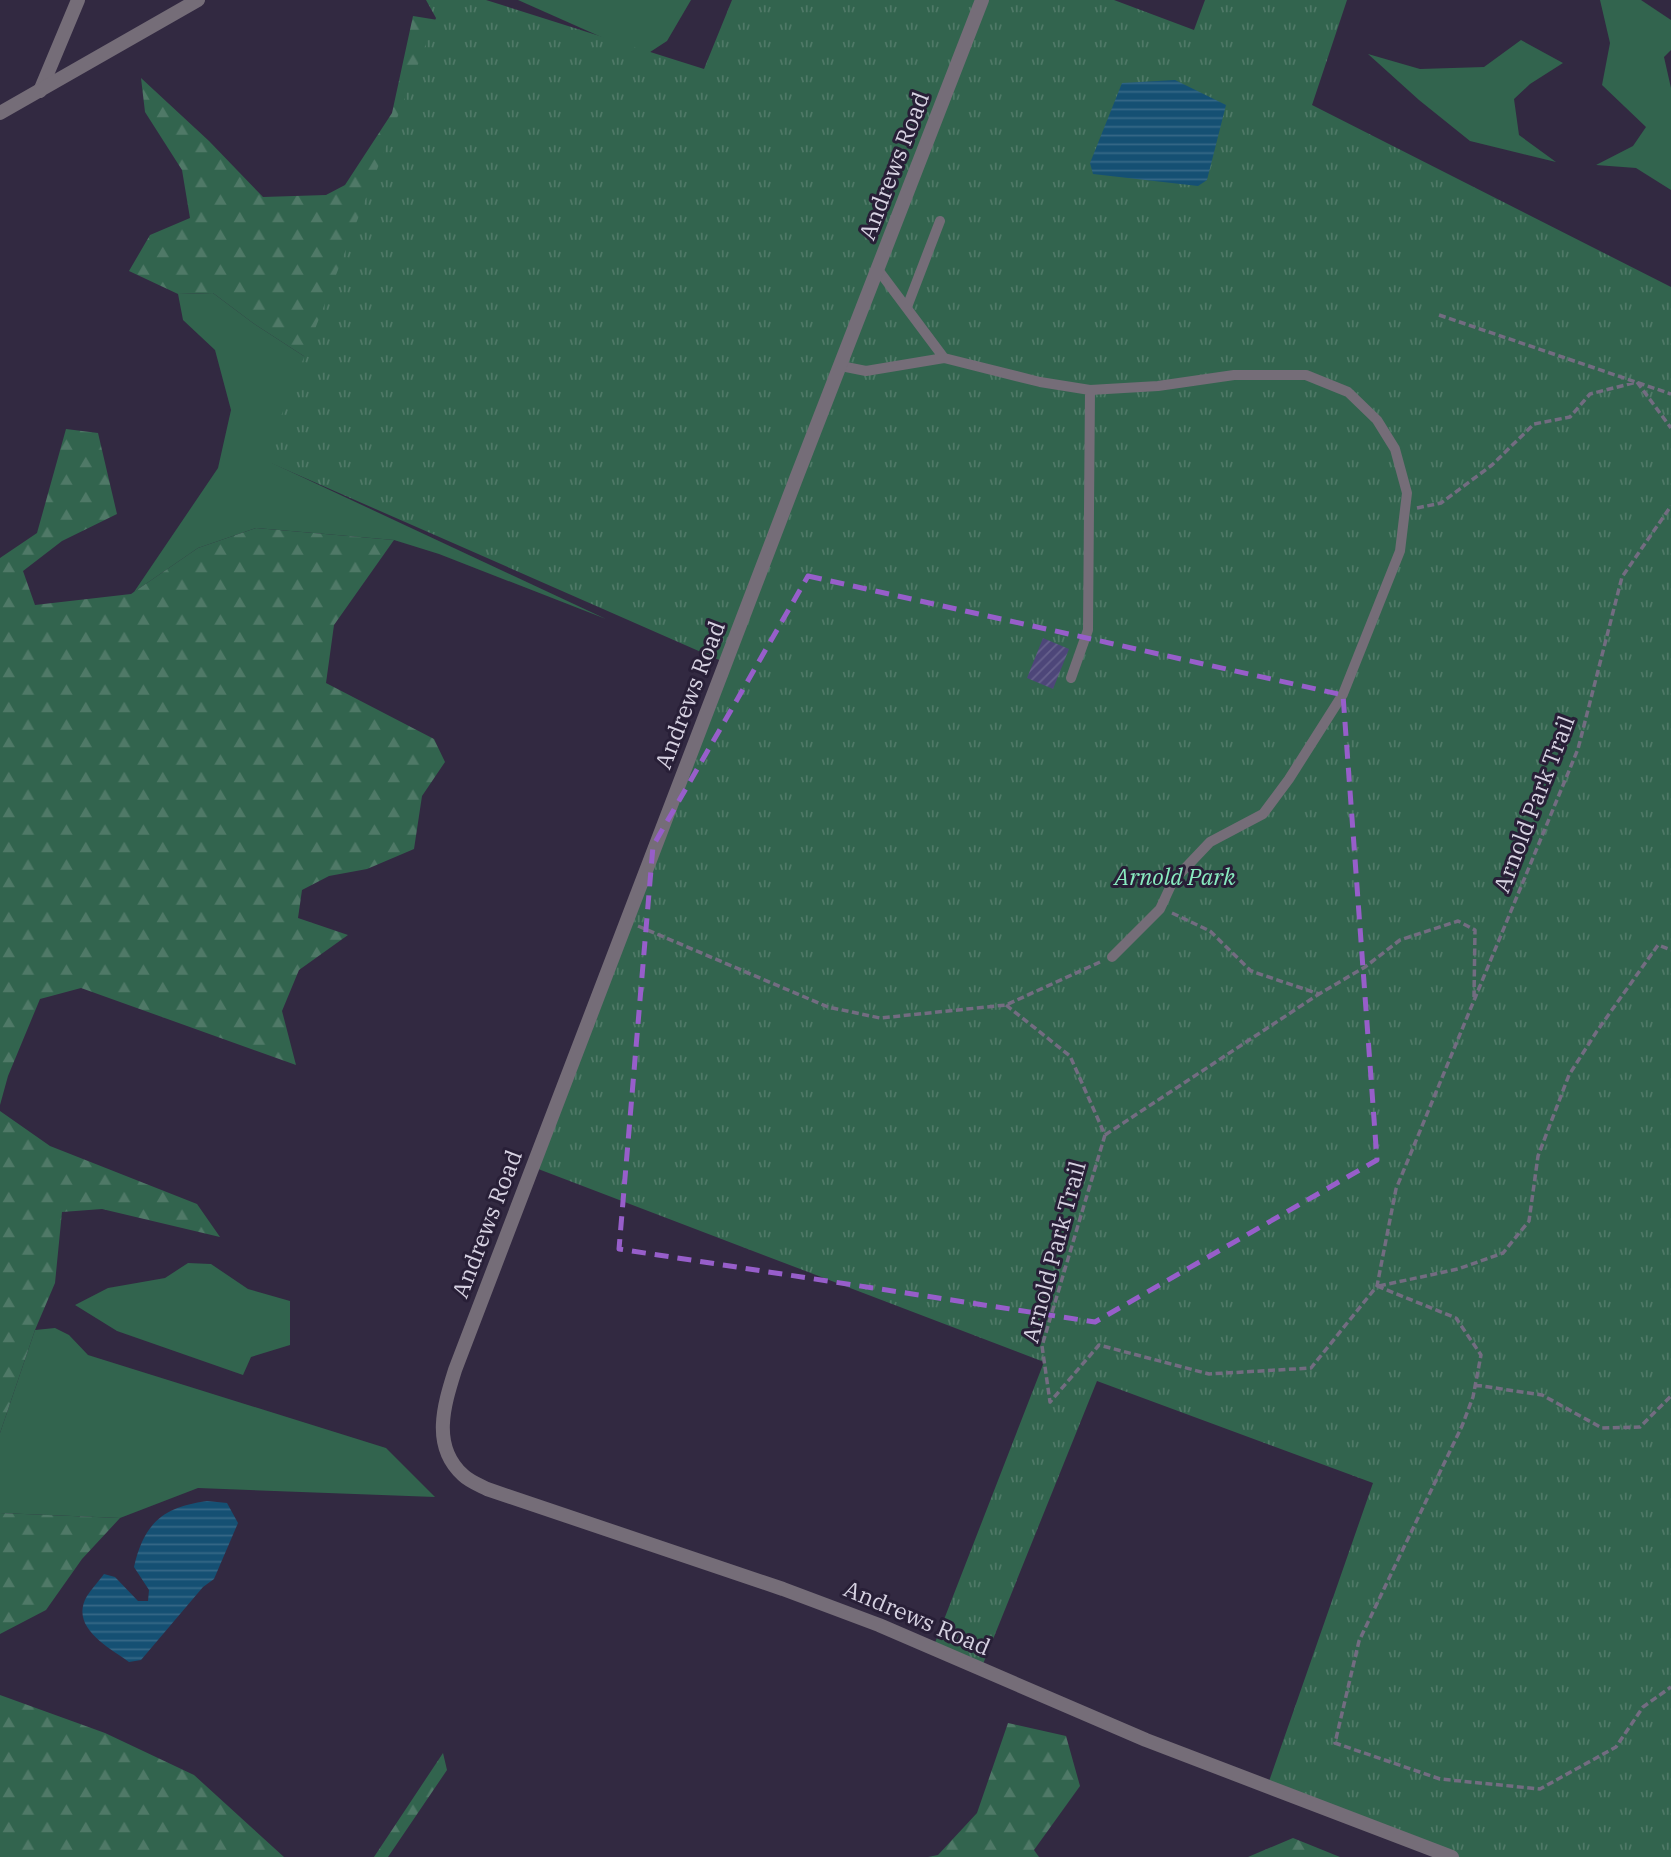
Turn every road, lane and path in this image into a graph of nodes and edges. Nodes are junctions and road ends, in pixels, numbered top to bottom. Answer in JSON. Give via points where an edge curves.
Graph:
{"nodes":[{"id":1,"x":78,"y":0,"type":"edge"},
{"id":2,"x":198,"y":0,"type":"edge"},
{"id":3,"x":982,"y":0,"type":"edge"},
{"id":4,"x":40,"y":91,"type":"junction"},
{"id":5,"x":0,"y":113,"type":"edge"},
{"id":6,"x":940,"y":221,"type":"dead end"},
{"id":7,"x":879,"y":271,"type":"junction"},
{"id":8,"x":907,"y":307,"type":"junction"},
{"id":9,"x":1439,"y":315,"type":"dead end"},
{"id":10,"x":944,"y":358,"type":"junction"},
{"id":11,"x":841,"y":366,"type":"junction"},
{"id":12,"x":1637,"y":382,"type":"junction"},
{"id":13,"x":1090,"y":390,"type":"junction"},
{"id":14,"x":1671,"y":394,"type":"edge"},
{"id":15,"x":1671,"y":428,"type":"edge"},
{"id":16,"x":1671,"y":506,"type":"edge"},
{"id":17,"x":1405,"y":511,"type":"junction"},
{"id":18,"x":1071,"y":678,"type":"dead end"},
{"id":19,"x":1160,"y":909,"type":"junction"},
{"id":20,"x":628,"y":922,"type":"junction"},
{"id":21,"x":1671,"y":950,"type":"edge"},
{"id":22,"x":1112,"y":957,"type":"joint"},
{"id":23,"x":1319,"y":994,"type":"junction"},
{"id":24,"x":1474,"y":1000,"type":"junction"},
{"id":25,"x":1006,"y":1004,"type":"junction"},
{"id":26,"x":1105,"y":1135,"type":"junction"},
{"id":27,"x":1377,"y":1286,"type":"junction"},
{"id":28,"x":1475,"y":1385,"type":"junction"},
{"id":29,"x":1671,"y":1396,"type":"edge"},
{"id":30,"x":1671,"y":1687,"type":"edge"},
{"id":31,"x":1452,"y":1857,"type":"edge"}],
"edges":[{"from":1,"to":4,"type":"street"},
{"from":2,"to":4,"type":"street"},
{"from":3,"to":7,"type":"street","name":"Andrews Road"},
{"from":4,"to":5,"type":"street"},
{"from":6,"to":8,"type":"lane"},
{"from":7,"to":8,"type":"lane"},
{"from":7,"to":11,"type":"street","name":"Andrews Road"},
{"from":8,"to":10,"type":"lane"},
{"from":9,"to":12,"type":"path"},
{"from":10,"to":11,"type":"lane","via":[[866,371]]},
{"from":10,"to":13,"type":"lane"},
{"from":11,"to":20,"type":"street","name":"Andrews Road"},
{"from":12,"to":14,"type":"path"},
{"from":12,"to":15,"type":"path"},
{"from":12,"to":17,"type":"path","via":[[1590,394],[1570,417],[1534,424],[1492,465],[1441,503]]},
{"from":13,"to":17,"type":"lane","via":[[1234,375],[1306,374],[1348,392],[1377,420],[1395,449],[1407,493]]},
{"from":13,"to":18,"type":"lane","via":[[1088,630]]},
{"from":16,"to":24,"type":"path","name":"Arnold Park Trail","via":[[1622,577],[1578,749]]},
{"from":17,"to":19,"type":"lane","via":[[1400,551],[1343,694],[1263,814],[1210,842],[1173,881]]},
{"from":19,"to":22,"type":"lane"},
{"from":19,"to":23,"type":"path","via":[[1210,930],[1251,971]]},
{"from":20,"to":25,"type":"path","via":[[828,1007],[880,1018]]},
{"from":20,"to":31,"type":"street","name":"Andrews Road","via":[[444,1404],[442,1433],[450,1458],[463,1475],[487,1489],[879,1625],[1146,1740]]},
{"from":21,"to":27,"type":"path","via":[[1658,945],[1569,1075],[1538,1156],[1529,1221],[1503,1253],[1458,1269]]},
{"from":22,"to":25,"type":"path"},
{"from":23,"to":24,"type":"path","name":"Arnold Park Trail","via":[[1400,940],[1458,921],[1475,930]]},
{"from":23,"to":26,"type":"path"},
{"from":24,"to":27,"type":"path","name":"Arnold Park Trail","via":[[1396,1188]]},
{"from":25,"to":26,"type":"path","name":"Arnold Park Trail","via":[[1069,1056]]},
{"from":26,"to":27,"type":"path","name":"Arnold Park Trail","via":[[1042,1346],[1050,1402],[1099,1345],[1209,1374],[1311,1368]]},
{"from":27,"to":28,"type":"path","via":[[1456,1318],[1481,1355]]},
{"from":28,"to":29,"type":"path","via":[[1542,1395],[1602,1428],[1640,1427]]},
{"from":28,"to":30,"type":"path","via":[[1462,1426],[1359,1641],[1335,1743],[1440,1779],[1540,1789],[1615,1747],[1643,1707]]}]}
